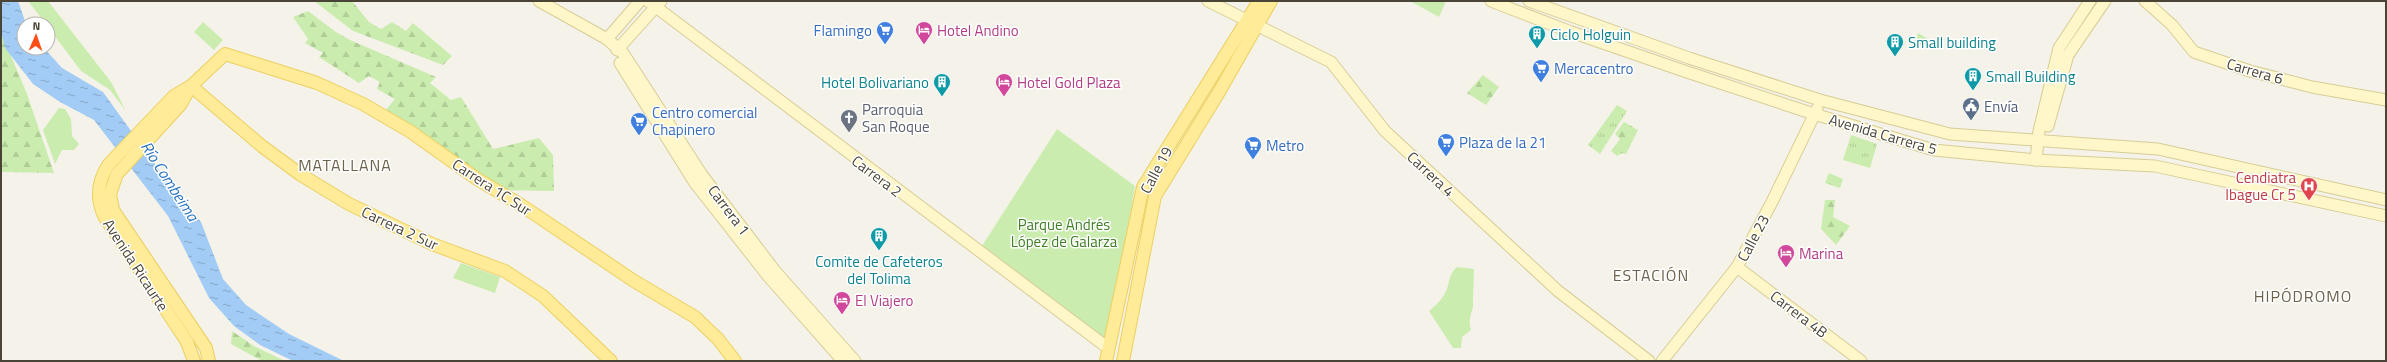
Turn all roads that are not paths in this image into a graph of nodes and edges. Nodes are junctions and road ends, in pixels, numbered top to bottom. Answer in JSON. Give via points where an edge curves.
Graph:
{"nodes":[{"id":1,"x":539,"y":1,"type":"edge"},
{"id":2,"x":640,"y":1,"type":"edge"},
{"id":3,"x":1208,"y":1,"type":"edge"},
{"id":4,"x":1260,"y":1,"type":"edge"},
{"id":5,"x":1271,"y":1,"type":"edge"},
{"id":6,"x":1275,"y":1,"type":"edge"},
{"id":7,"x":1491,"y":1,"type":"edge"},
{"id":8,"x":1529,"y":1,"type":"edge"},
{"id":9,"x":2090,"y":1,"type":"edge"},
{"id":10,"x":2105,"y":1,"type":"edge"},
{"id":11,"x":2145,"y":1,"type":"edge"},
{"id":12,"x":655,"y":3,"type":"edge"},
{"id":13,"x":1254,"y":22,"type":"junction"},
{"id":14,"x":607,"y":39,"type":"junction"},
{"id":15,"x":617,"y":50,"type":"junction"},
{"id":16,"x":191,"y":86,"type":"junction"},
{"id":17,"x":1820,"y":100,"type":"junction"},
{"id":18,"x":2386,"y":100,"type":"edge"},
{"id":19,"x":1814,"y":114,"type":"junction"},
{"id":20,"x":2039,"y":142,"type":"junction"},
{"id":21,"x":2036,"y":160,"type":"junction"},
{"id":22,"x":2386,"y":200,"type":"edge"},
{"id":23,"x":2386,"y":216,"type":"edge"},
{"id":24,"x":1737,"y":267,"type":"junction"},
{"id":25,"x":1116,"y":313,"type":"junction"},
{"id":26,"x":1132,"y":314,"type":"junction"},
{"id":27,"x":1128,"y":336,"type":"junction"},
{"id":28,"x":1108,"y":348,"type":"junction"},
{"id":29,"x":194,"y":361,"type":"edge"},
{"id":30,"x":209,"y":361,"type":"edge"},
{"id":31,"x":612,"y":361,"type":"edge"},
{"id":32,"x":735,"y":361,"type":"edge"},
{"id":33,"x":843,"y":361,"type":"edge"},
{"id":34,"x":855,"y":361,"type":"edge"},
{"id":35,"x":1106,"y":361,"type":"edge"},
{"id":36,"x":1122,"y":361,"type":"edge"},
{"id":37,"x":1649,"y":361,"type":"edge"},
{"id":38,"x":1662,"y":361,"type":"edge"},
{"id":39,"x":1861,"y":361,"type":"edge"}],
"edges":[{"from":1,"to":14,"type":"main road","name":"Carrera 1"},
{"from":2,"to":14,"type":"main road"},
{"from":3,"to":13,"type":"main road","name":"Carrera 4"},
{"from":4,"to":13,"type":"main road","name":"Calle 19"},
{"from":5,"to":13,"type":"main road","name":"Calle 19"},
{"from":6,"to":13,"type":"main road"},
{"from":7,"to":19,"type":"main road","name":"Avenida Carrera 5","via":[[1571,32]]},
{"from":8,"to":17,"type":"main road","name":"Avenida Carrera 5","via":[[1689,58]]},
{"from":9,"to":20,"type":"main road","via":[[2059,48],[2039,131]]},
{"from":10,"to":20,"type":"main road","via":[[2068,55],[2046,132]]},
{"from":11,"to":18,"type":"main road","name":"Carrera 6","via":[[2172,25],[2194,52],[2250,71],[2312,87]]},
{"from":12,"to":15,"type":"main road"},
{"from":12,"to":28,"type":"main road","name":"Carrera 2"},
{"from":13,"to":25,"type":"main road","name":"Calle 19","via":[[1143,187]]},
{"from":13,"to":26,"type":"main road","name":"Calle 19","via":[[1219,92],[1155,196]]},
{"from":13,"to":37,"type":"main road","name":"Carrera 4","via":[[1331,62],[1385,131],[1558,291]]},
{"from":14,"to":15,"type":"main road","name":"Carrera 1"},
{"from":15,"to":33,"type":"main road","name":"Carrera 1","via":[[617,58],[695,183],[768,276]]},
{"from":15,"to":34,"type":"main road","name":"Carrera 1","via":[[623,53],[702,175],[775,271]]},
{"from":16,"to":29,"type":"main road","name":"Avenida Ricaurte","via":[[174,96],[109,164],[100,182],[99,202],[101,210],[187,342]]},
{"from":16,"to":30,"type":"main road","via":[[180,104],[117,174],[110,194],[113,210],[206,348]]},
{"from":16,"to":31,"type":"main road","name":"Carrera 2 Sur","via":[[263,147],[301,175],[349,204],[432,244],[505,271],[543,296]]},
{"from":16,"to":32,"type":"main road","name":"Carrera 1C Sur","via":[[225,54],[317,83],[362,104],[411,132],[477,179],[521,205],[634,281],[695,317]]},
{"from":17,"to":19,"type":"main road","name":"Calle 23"},
{"from":17,"to":20,"type":"main road","name":"Avenida Carrera 5","via":[[1950,134]]},
{"from":19,"to":21,"type":"main road","name":"Avenida Carrera 5","via":[[1934,150]]},
{"from":19,"to":24,"type":"main road","name":"Calle 23"},
{"from":20,"to":21,"type":"main road"},
{"from":20,"to":22,"type":"main road","name":"Avenida Carrera 5","via":[[2158,149]]},
{"from":21,"to":23,"type":"main road","name":"Avenida Carrera 5","via":[[2155,166]]},
{"from":24,"to":38,"type":"main road","name":"Calle 23"},
{"from":24,"to":39,"type":"main road","name":"Carrera 4B"},
{"from":25,"to":26,"type":"main road","via":[[1123,318]]},
{"from":25,"to":28,"type":"main road","name":"Calle 19"},
{"from":26,"to":27,"type":"main road","name":"Calle 19"},
{"from":27,"to":28,"type":"main road"},
{"from":27,"to":36,"type":"main road","name":"Calle 19"},
{"from":28,"to":35,"type":"main road","name":"Calle 19"}]}
